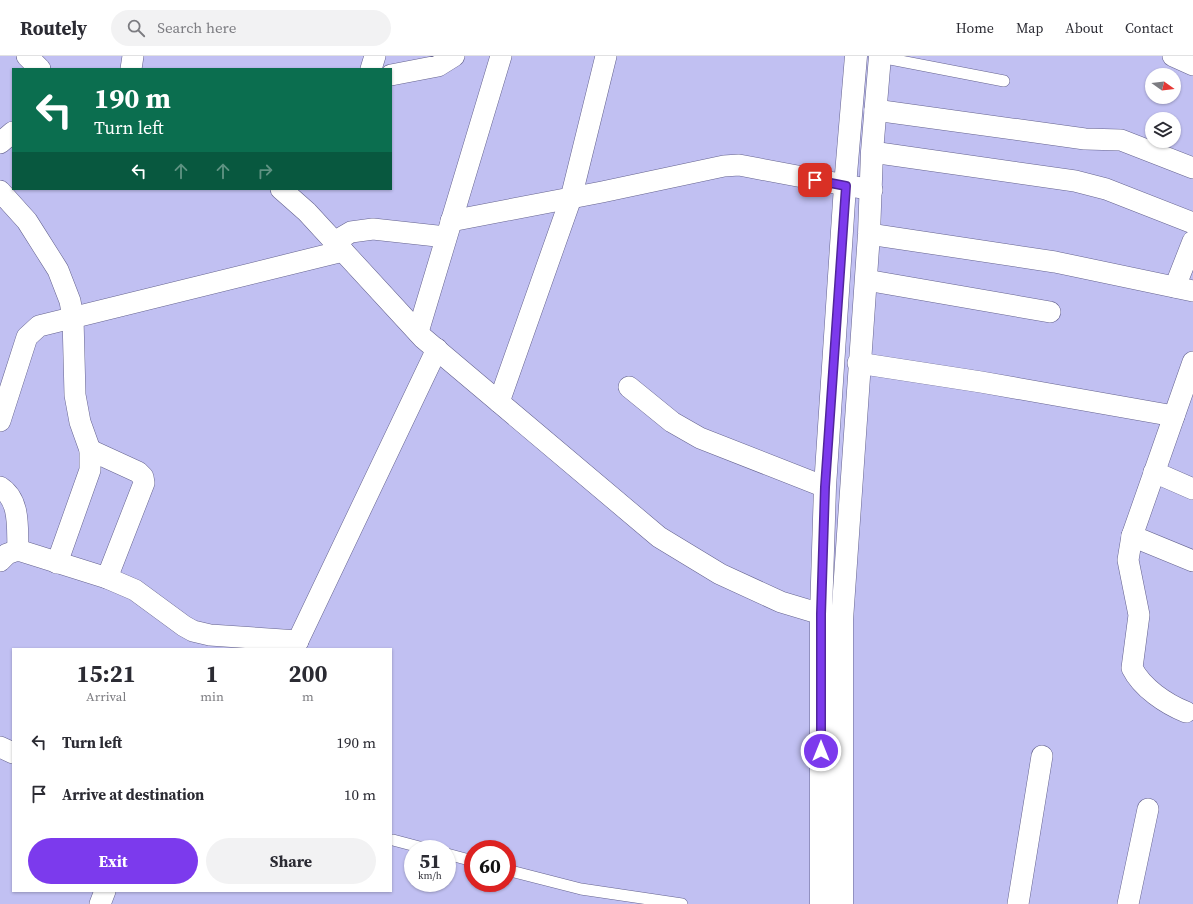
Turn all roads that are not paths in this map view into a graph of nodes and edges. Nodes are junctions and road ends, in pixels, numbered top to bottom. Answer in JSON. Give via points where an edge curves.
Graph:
{"nodes":[{"id":1,"x":27,"y":56,"type":"edge"},
{"id":2,"x":133,"y":56,"type":"edge"},
{"id":3,"x":375,"y":56,"type":"edge"},
{"id":4,"x":454,"y":56,"type":"edge"},
{"id":5,"x":501,"y":56,"type":"edge"},
{"id":6,"x":606,"y":56,"type":"edge"},
{"id":7,"x":856,"y":56,"type":"edge"},
{"id":8,"x":880,"y":56,"type":"edge"},
{"id":9,"x":1173,"y":56,"type":"edge"},
{"id":10,"x":1193,"y":65,"type":"edge"},
{"id":11,"x":39,"y":68,"type":"edge"},
{"id":12,"x":131,"y":68,"type":"edge"},
{"id":13,"x":371,"y":68,"type":"edge"},
{"id":14,"x":392,"y":75,"type":"edge"},
{"id":15,"x":1004,"y":81,"type":"dead end"},
{"id":16,"x":875,"y":110,"type":"junction"},
{"id":17,"x":12,"y":133,"type":"edge"},
{"id":18,"x":0,"y":143,"type":"edge"},
{"id":19,"x":872,"y":152,"type":"junction"},
{"id":20,"x":1193,"y":168,"type":"edge"},
{"id":21,"x":846,"y":186,"type":"junction"},
{"id":22,"x":282,"y":190,"type":"edge"},
{"id":23,"x":872,"y":190,"type":"junction"},
{"id":24,"x":0,"y":191,"type":"edge"},
{"id":25,"x":571,"y":198,"type":"junction"},
{"id":26,"x":1193,"y":223,"type":"edge"},
{"id":27,"x":449,"y":229,"type":"junction"},
{"id":28,"x":869,"y":234,"type":"junction"},
{"id":29,"x":1193,"y":241,"type":"edge"},
{"id":30,"x":339,"y":246,"type":"junction"},
{"id":31,"x":866,"y":280,"type":"junction"},
{"id":32,"x":1184,"y":289,"type":"edge"},
{"id":33,"x":1050,"y":312,"type":"dead end"},
{"id":34,"x":73,"y":318,"type":"junction"},
{"id":35,"x":418,"y":332,"type":"junction"},
{"id":36,"x":437,"y":349,"type":"junction"},
{"id":37,"x":1193,"y":362,"type":"edge"},
{"id":38,"x":858,"y":363,"type":"junction"},
{"id":39,"x":629,"y":388,"type":"dead end"},
{"id":40,"x":499,"y":402,"type":"junction"},
{"id":41,"x":1174,"y":416,"type":"junction"},
{"id":42,"x":0,"y":421,"type":"edge"},
{"id":43,"x":90,"y":450,"type":"junction"},
{"id":44,"x":1154,"y":472,"type":"junction"},
{"id":45,"x":0,"y":487,"type":"edge"},
{"id":46,"x":825,"y":487,"type":"junction"},
{"id":47,"x":1193,"y":489,"type":"edge"},
{"id":48,"x":1132,"y":536,"type":"junction"},
{"id":49,"x":18,"y":550,"type":"junction"},
{"id":50,"x":0,"y":561,"type":"edge"},
{"id":51,"x":1193,"y":561,"type":"edge"},
{"id":52,"x":57,"y":563,"type":"junction"},
{"id":53,"x":107,"y":578,"type":"junction"},
{"id":54,"x":821,"y":614,"type":"junction"},
{"id":55,"x":296,"y":645,"type":"edge"},
{"id":56,"x":1186,"y":712,"type":"dead end"},
{"id":57,"x":0,"y":747,"type":"edge"},
{"id":58,"x":12,"y":753,"type":"edge"},
{"id":59,"x":1042,"y":756,"type":"dead end"},
{"id":60,"x":1148,"y":809,"type":"dead end"},
{"id":61,"x":394,"y":840,"type":"dead end"},
{"id":62,"x":404,"y":843,"type":"edge"},
{"id":63,"x":516,"y":872,"type":"edge"},
{"id":64,"x":105,"y":892,"type":"edge"},
{"id":65,"x":838,"y":903,"type":"edge"},
{"id":66,"x":100,"y":904,"type":"edge"},
{"id":67,"x":682,"y":904,"type":"edge"},
{"id":68,"x":1018,"y":904,"type":"edge"},
{"id":69,"x":1128,"y":904,"type":"edge"}],
"edges":[{"from":1,"to":11,"type":"street"},
{"from":2,"to":12,"type":"street"},
{"from":3,"to":13,"type":"street"},
{"from":4,"to":14,"type":"street","via":[[438,66]]},
{"from":5,"to":27,"type":"street"},
{"from":6,"to":25,"type":"street"},
{"from":7,"to":21,"type":"main road"},
{"from":8,"to":15,"type":"lane"},
{"from":8,"to":16,"type":"main road"},
{"from":9,"to":10,"type":"street"},
{"from":16,"to":19,"type":"main road"},
{"from":16,"to":20,"type":"street","via":[[1085,139],[1121,140]]},
{"from":17,"to":18,"type":"street"},
{"from":19,"to":23,"type":"main road"},
{"from":19,"to":26,"type":"street","via":[[1075,181],[1106,189]]},
{"from":21,"to":23,"type":"street"},
{"from":21,"to":25,"type":"street","via":[[739,165]]},
{"from":21,"to":46,"type":"main road"},
{"from":22,"to":30,"type":"street"},
{"from":23,"to":28,"type":"main road"},
{"from":24,"to":34,"type":"street","via":[[27,221],[58,270],[70,301]]},
{"from":25,"to":27,"type":"street"},
{"from":25,"to":40,"type":"street"},
{"from":27,"to":30,"type":"street","via":[[373,229],[351,232]]},
{"from":27,"to":35,"type":"street"},
{"from":28,"to":31,"type":"main road"},
{"from":28,"to":32,"type":"street","via":[[1055,262]]},
{"from":29,"to":32,"type":"street"},
{"from":30,"to":34,"type":"street"},
{"from":30,"to":35,"type":"street"},
{"from":31,"to":33,"type":"street"},
{"from":31,"to":38,"type":"main road"},
{"from":34,"to":42,"type":"street","via":[[39,326],[27,338]]},
{"from":34,"to":43,"type":"street","via":[[74,395]]},
{"from":35,"to":36,"type":"street"},
{"from":36,"to":40,"type":"street"},
{"from":36,"to":55,"type":"street"},
{"from":37,"to":41,"type":"street"},
{"from":38,"to":41,"type":"street"},
{"from":38,"to":65,"type":"main road","via":[[852,498],[842,620]]},
{"from":39,"to":46,"type":"street","via":[[672,422],[700,438]]},
{"from":40,"to":54,"type":"street","via":[[659,537],[720,574],[781,602]]},
{"from":41,"to":44,"type":"street"},
{"from":43,"to":52,"type":"street","via":[[90,470]]},
{"from":43,"to":53,"type":"street","via":[[138,472],[144,483]]},
{"from":44,"to":47,"type":"street"},
{"from":44,"to":48,"type":"street"},
{"from":45,"to":49,"type":"street","via":[[11,500],[17,514]]},
{"from":46,"to":54,"type":"main road"},
{"from":48,"to":51,"type":"street"},
{"from":48,"to":56,"type":"street","via":[[1128,560],[1139,615],[1132,668],[1142,683],[1153,692],[1170,705]]},
{"from":49,"to":50,"type":"street","via":[[7,554]]},
{"from":49,"to":52,"type":"street"},
{"from":52,"to":53,"type":"street"},
{"from":53,"to":55,"type":"street","via":[[135,590],[193,631]]},
{"from":54,"to":65,"type":"main road"},
{"from":57,"to":58,"type":"street"},
{"from":59,"to":68,"type":"street"},
{"from":60,"to":69,"type":"street"},
{"from":61,"to":62,"type":"lane"},
{"from":63,"to":67,"type":"lane","via":[[581,889]]},
{"from":64,"to":66,"type":"street"}]}
